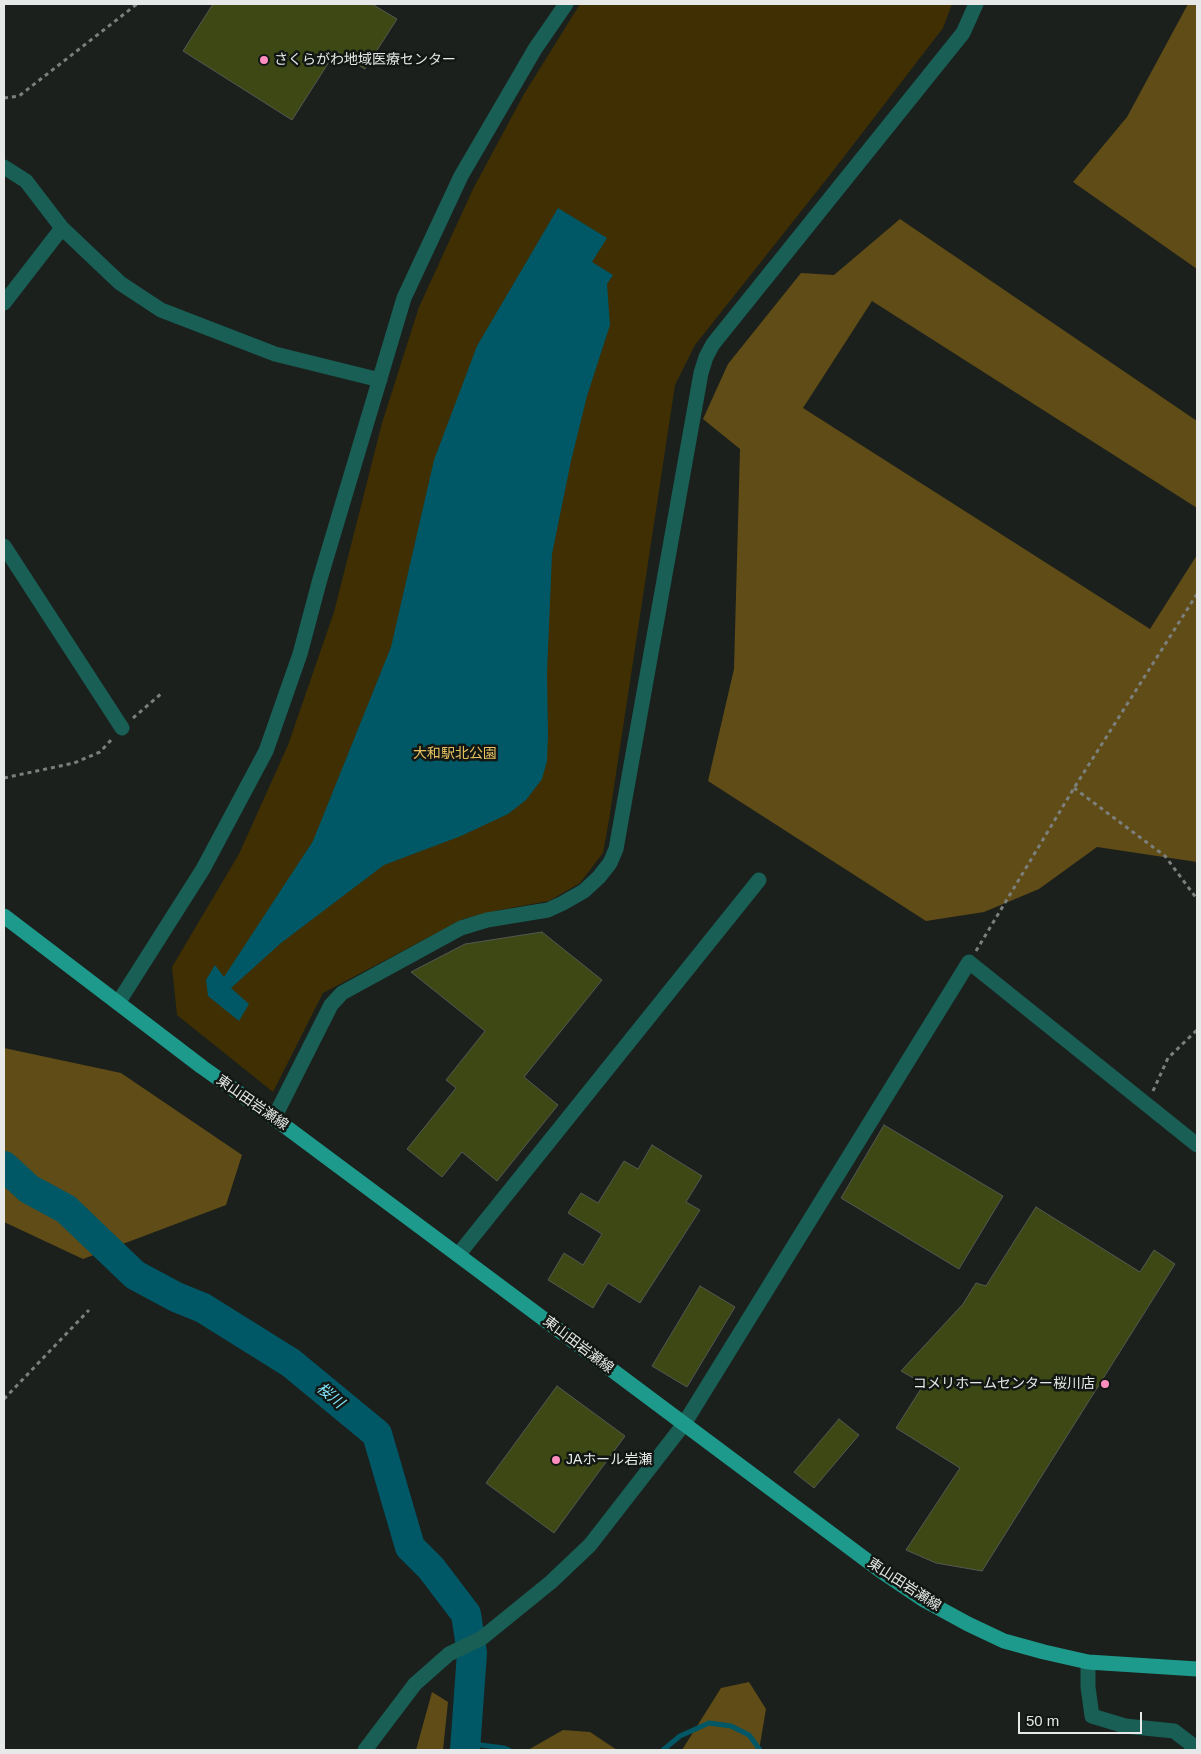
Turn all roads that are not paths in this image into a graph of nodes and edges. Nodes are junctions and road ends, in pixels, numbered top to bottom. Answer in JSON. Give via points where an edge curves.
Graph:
{"nodes":[{"id":1,"x":566,"y":4,"type":"edge"},
{"id":2,"x":976,"y":4,"type":"edge"},
{"id":3,"x":4,"y":167,"type":"edge"},
{"id":4,"x":62,"y":228,"type":"junction"},
{"id":5,"x":4,"y":303,"type":"edge"},
{"id":6,"x":380,"y":380,"type":"junction"},
{"id":7,"x":4,"y":546,"type":"edge"},
{"id":8,"x":122,"y":728,"type":"road end"},
{"id":9,"x":759,"y":880,"type":"dead end"},
{"id":10,"x":4,"y":916,"type":"edge"},
{"id":11,"x":118,"y":1003,"type":"junction"},
{"id":12,"x":274,"y":1118,"type":"junction"},
{"id":13,"x":1197,"y":1145,"type":"edge"},
{"id":14,"x":458,"y":1255,"type":"junction"},
{"id":15,"x":684,"y":1424,"type":"junction"},
{"id":16,"x":1088,"y":1662,"type":"junction"},
{"id":17,"x":1197,"y":1669,"type":"edge"},
{"id":18,"x":365,"y":1750,"type":"edge"},
{"id":19,"x":1192,"y":1750,"type":"edge"}],
"edges":[{"from":1,"to":6,"type":"street","via":[[535,49],[461,176],[404,298]]},
{"from":2,"to":12,"type":"street","via":[[962,33],[713,344],[706,357],[616,849],[610,863],[584,891],[563,903],[548,910],[487,920],[462,928],[342,993],[330,1005]]},
{"from":3,"to":4,"type":"street","via":[[26,181]]},
{"from":4,"to":5,"type":"street"},
{"from":4,"to":6,"type":"street","via":[[120,283],[161,310],[275,354]]},
{"from":6,"to":11,"type":"street","via":[[300,654],[266,751],[203,869]]},
{"from":7,"to":8,"type":"street"},
{"from":9,"to":14,"type":"street"},
{"from":10,"to":11,"type":"main road","name":"東山田岩瀬線"},
{"from":11,"to":12,"type":"main road","name":"東山田岩瀬線"},
{"from":12,"to":14,"type":"main road","name":"東山田岩瀬線"},
{"from":13,"to":15,"type":"street","via":[[969,962]]},
{"from":14,"to":15,"type":"main road","name":"東山田岩瀬線"},
{"from":15,"to":16,"type":"main road","name":"東山田岩瀬線","via":[[924,1600],[1004,1640]]},
{"from":15,"to":18,"type":"street","via":[[590,1545],[482,1638],[449,1654],[415,1684]]},
{"from":16,"to":17,"type":"main road","name":"東山田岩瀬線"},
{"from":16,"to":19,"type":"street","via":[[1092,1716],[1125,1726],[1174,1731],[1191,1744]]}]}
